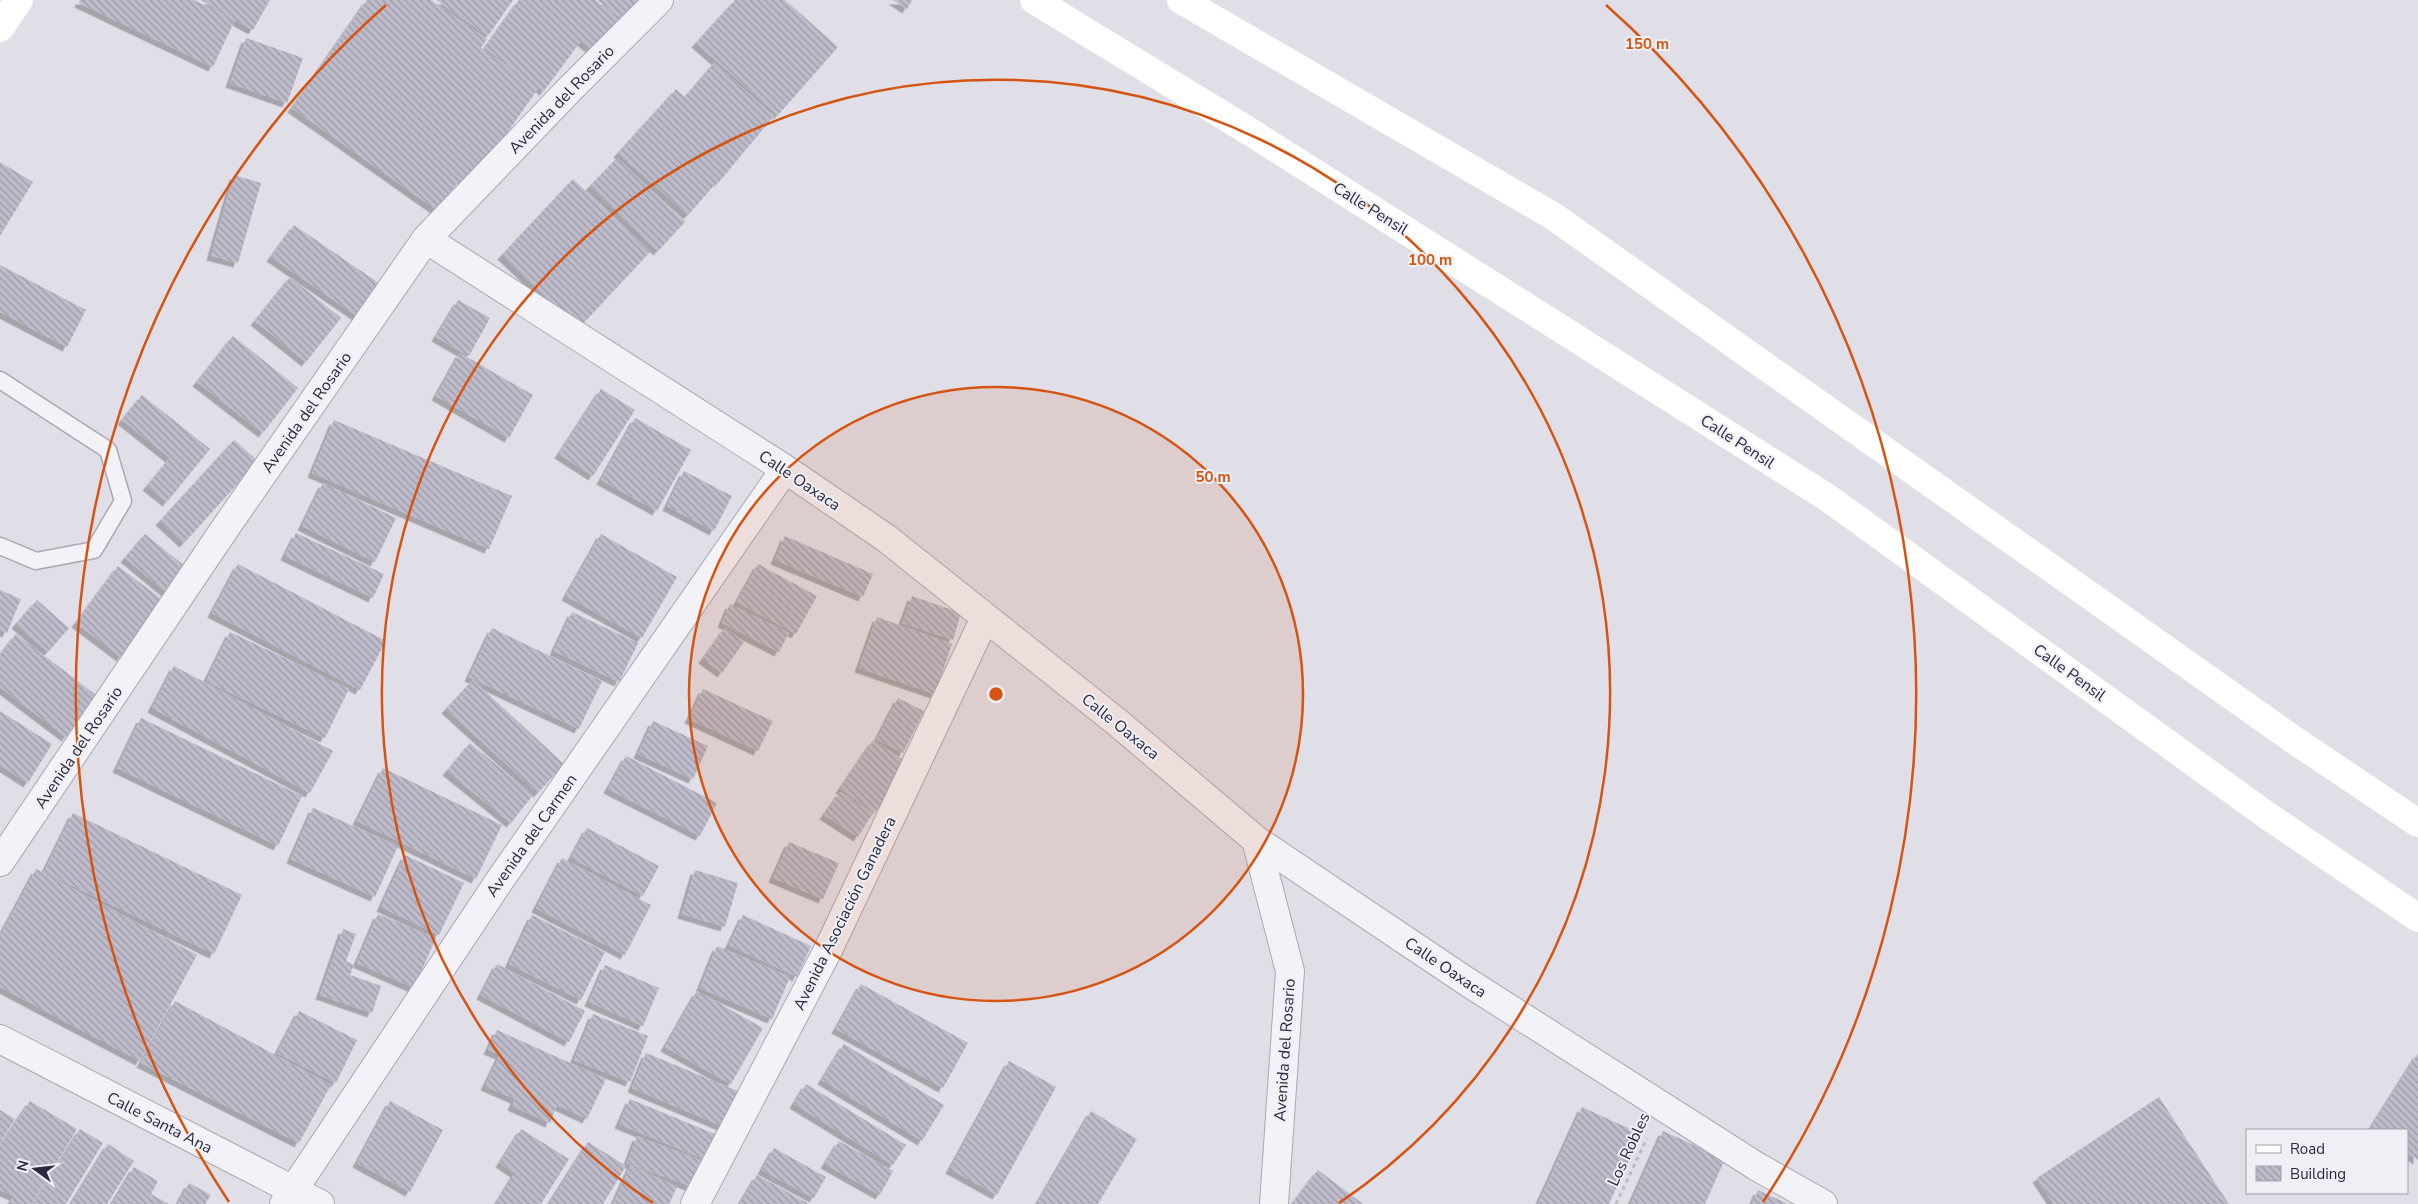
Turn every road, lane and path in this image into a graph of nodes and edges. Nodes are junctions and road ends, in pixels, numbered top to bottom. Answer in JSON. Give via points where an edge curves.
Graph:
{"nodes":[{"id":1,"x":19,"y":0,"type":"edge"},
{"id":2,"x":659,"y":0,"type":"edge"},
{"id":3,"x":1034,"y":0,"type":"edge"},
{"id":4,"x":1181,"y":0,"type":"edge"},
{"id":5,"x":0,"y":28,"type":"edge"},
{"id":6,"x":426,"y":239,"type":"junction"},
{"id":7,"x":0,"y":380,"type":"edge"},
{"id":8,"x":785,"y":469,"type":"junction"},
{"id":9,"x":0,"y":546,"type":"edge"},
{"id":10,"x":985,"y":618,"type":"junction"},
{"id":11,"x":2418,"y":823,"type":"edge"},
{"id":12,"x":1256,"y":840,"type":"junction"},
{"id":13,"x":0,"y":862,"type":"edge"},
{"id":14,"x":2418,"y":918,"type":"edge"},
{"id":15,"x":0,"y":1039,"type":"edge"},
{"id":16,"x":1662,"y":1105,"type":"junction"},
{"id":17,"x":289,"y":1198,"type":"edge"},
{"id":18,"x":320,"y":1204,"type":"edge"},
{"id":19,"x":695,"y":1204,"type":"edge"},
{"id":20,"x":1274,"y":1204,"type":"edge"},
{"id":21,"x":1616,"y":1204,"type":"edge"},
{"id":22,"x":1823,"y":1204,"type":"edge"}],
"edges":[{"from":1,"to":5,"type":"main road"},
{"from":2,"to":6,"type":"street","name":"Avenida del Rosario"},
{"from":3,"to":14,"type":"main road","name":"Calle Pensil","via":[[1244,128],[1828,498],[2266,814]]},
{"from":4,"to":11,"type":"main road","via":[[1553,216],[2294,740]]},
{"from":6,"to":8,"type":"street","name":"Calle Oaxaca"},
{"from":6,"to":13,"type":"street","name":"Avenida del Rosario","via":[[226,527]]},
{"from":7,"to":9,"type":"lane","via":[[108,450],[123,501],[94,550],[36,561]]},
{"from":8,"to":10,"type":"street","name":"Calle Oaxaca","via":[[886,538]]},
{"from":8,"to":17,"type":"street","name":"Avenida del Carmen","via":[[500,880]]},
{"from":10,"to":12,"type":"street","name":"Calle Oaxaca","via":[[1118,723]]},
{"from":10,"to":19,"type":"street","name":"Avenida Asociación Ganadera","via":[[828,950]]},
{"from":12,"to":16,"type":"street","name":"Calle Oaxaca","via":[[1466,981]]},
{"from":12,"to":20,"type":"street","name":"Avenida del Rosario","via":[[1290,971]]},
{"from":15,"to":17,"type":"street","name":"Calle Santa Ana"},
{"from":16,"to":21,"type":"path","name":"Los Robles"},
{"from":16,"to":22,"type":"street","name":"Calle Oaxaca","via":[[1756,1166]]},
{"from":17,"to":18,"type":"street","name":"Calle Santa Ana"}]}
